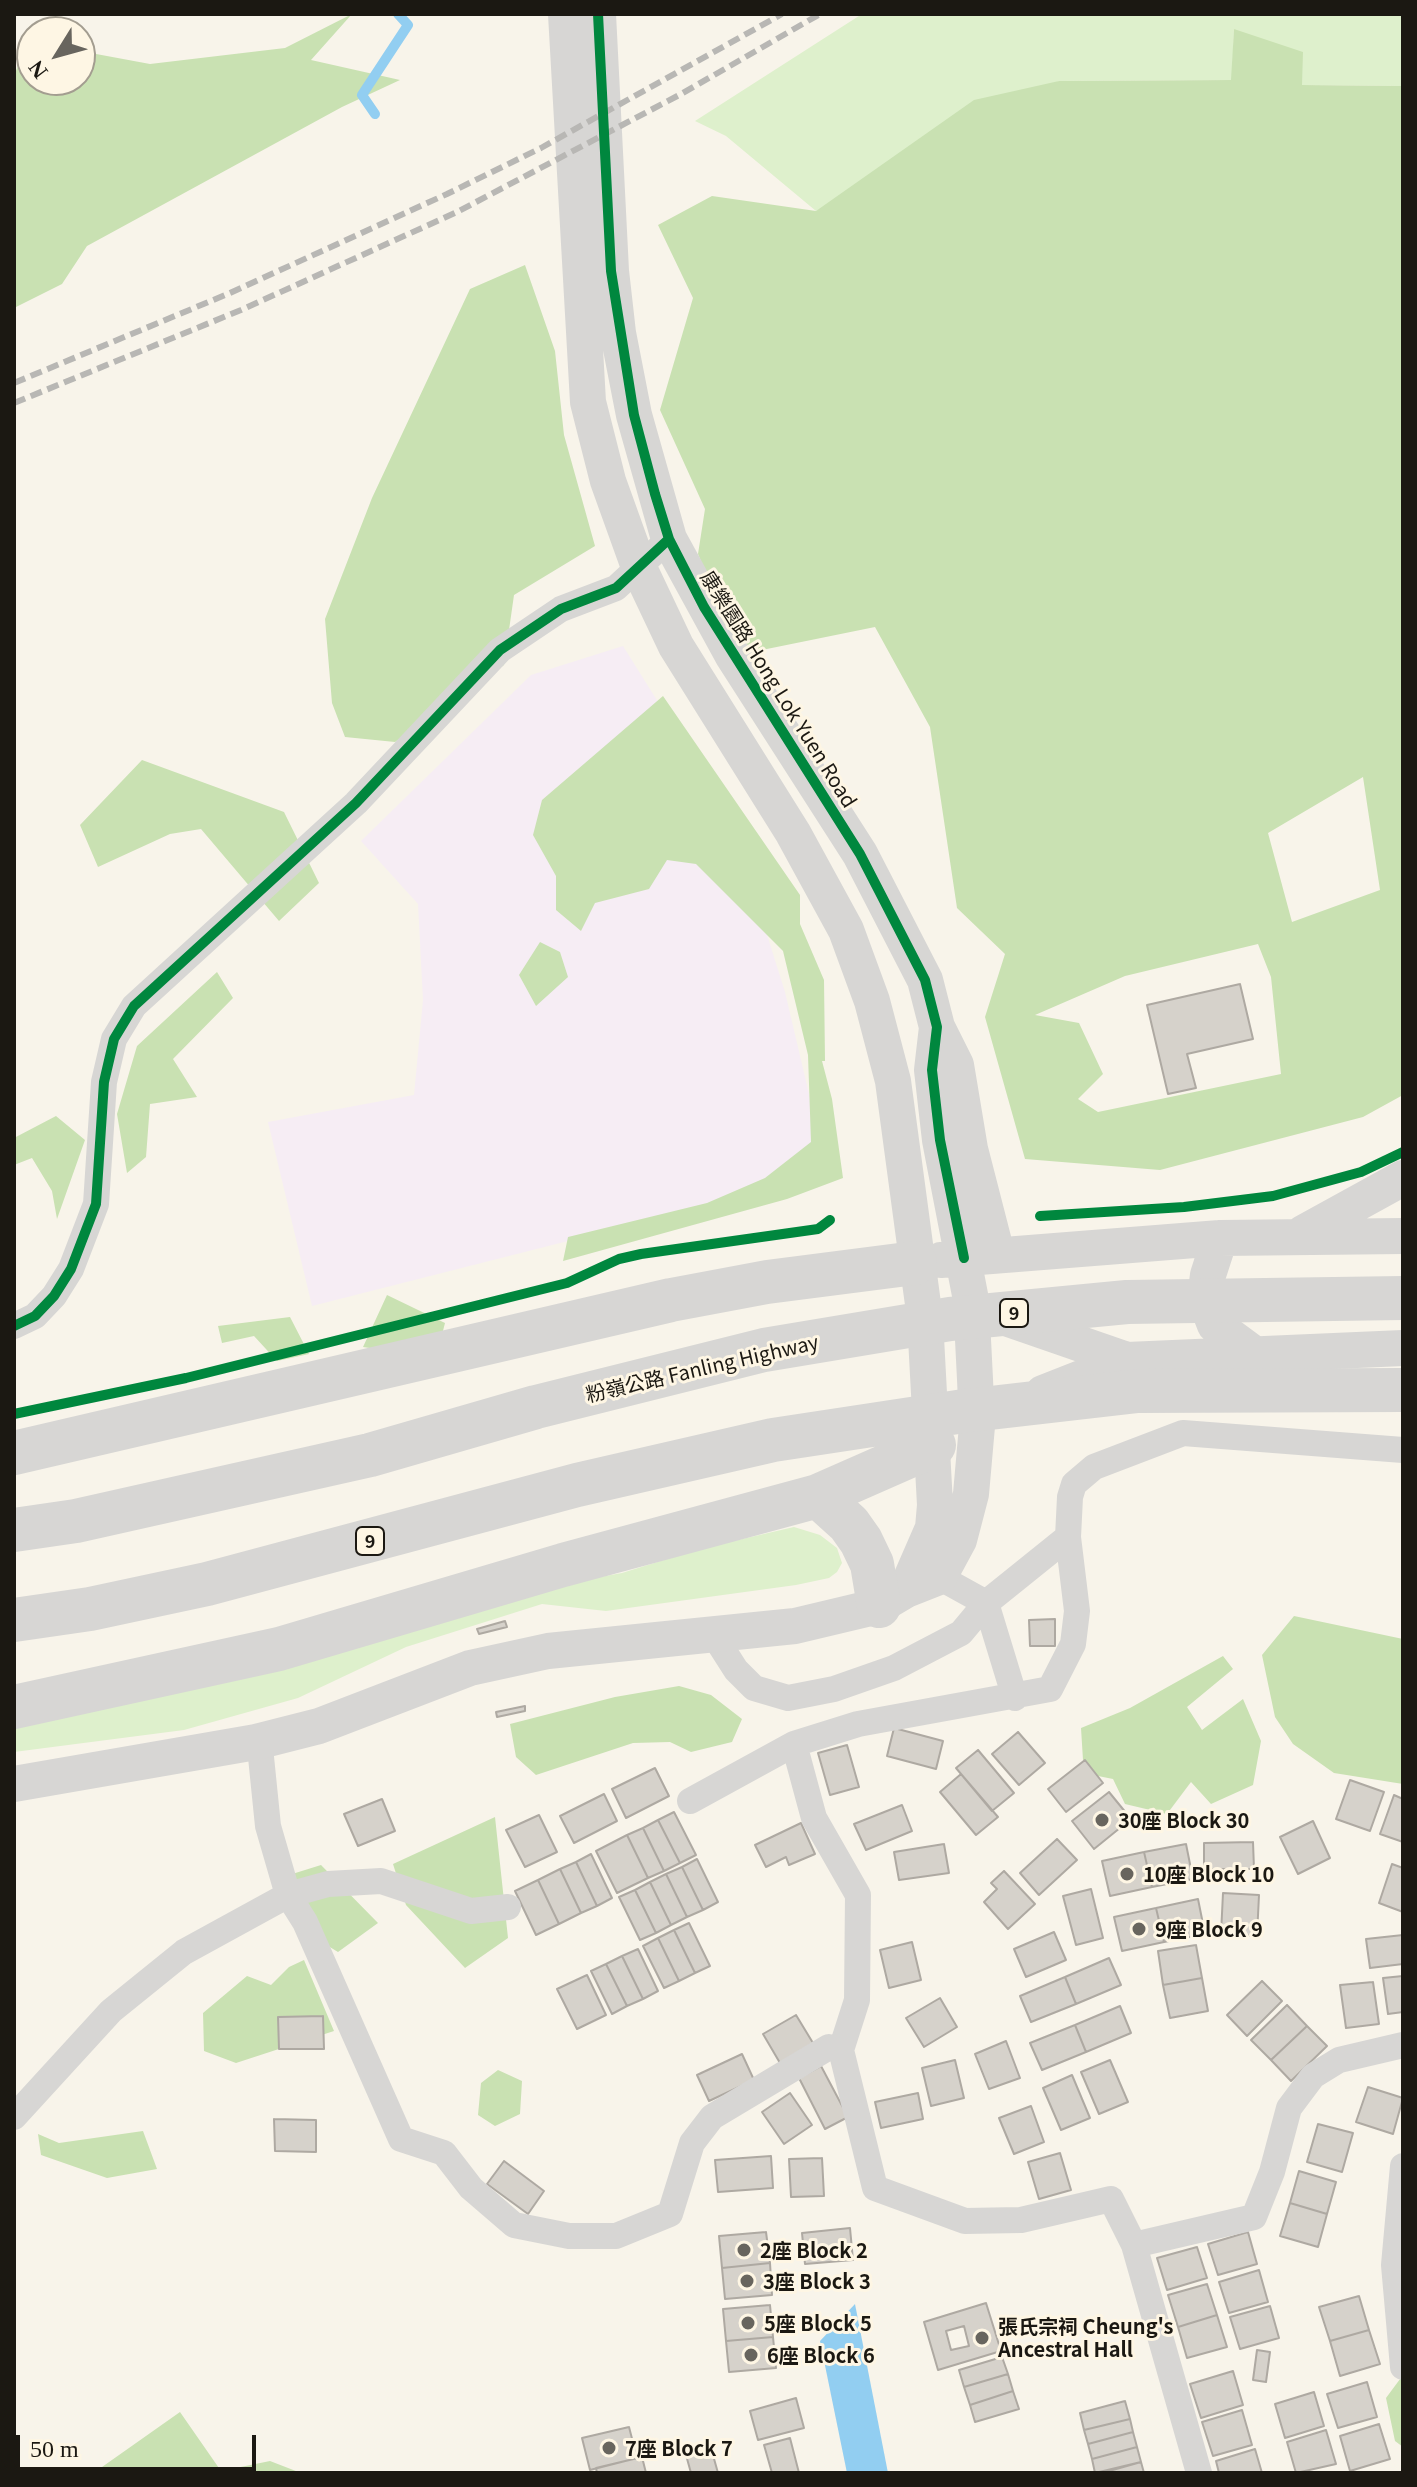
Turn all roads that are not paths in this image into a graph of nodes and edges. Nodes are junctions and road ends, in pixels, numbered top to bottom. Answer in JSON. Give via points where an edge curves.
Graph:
{"nodes":[{"id":1,"x":566,"y":14,"type":"edge"},
{"id":2,"x":598,"y":14,"type":"edge"},
{"id":3,"x":669,"y":539,"type":"junction"},
{"id":4,"x":640,"y":570,"type":"junction"},
{"id":5,"x":1403,"y":1178,"type":"edge"},
{"id":6,"x":1403,"y":1236,"type":"edge"},
{"id":7,"x":1296,"y":1237,"type":"junction"},
{"id":8,"x":1220,"y":1238,"type":"junction"},
{"id":9,"x":981,"y":1256,"type":"junction"},
{"id":10,"x":915,"y":1263,"type":"junction"},
{"id":11,"x":1403,"y":1298,"type":"edge"},
{"id":12,"x":971,"y":1300,"type":"junction"},
{"id":13,"x":14,"y":1326,"type":"edge"},
{"id":14,"x":1403,"y":1348,"type":"edge"},
{"id":15,"x":1257,"y":1356,"type":"junction"},
{"id":16,"x":1127,"y":1360,"type":"junction"},
{"id":17,"x":1403,"y":1390,"type":"edge"},
{"id":18,"x":977,"y":1426,"type":"junction"},
{"id":19,"x":934,"y":1445,"type":"junction"},
{"id":20,"x":1403,"y":1450,"type":"edge"},
{"id":21,"x":14,"y":1453,"type":"edge"},
{"id":22,"x":818,"y":1496,"type":"junction"},
{"id":23,"x":14,"y":1530,"type":"edge"},
{"id":24,"x":1068,"y":1537,"type":"junction"},
{"id":25,"x":908,"y":1591,"type":"junction"},
{"id":26,"x":986,"y":1603,"type":"junction"},
{"id":27,"x":14,"y":1620,"type":"edge"},
{"id":28,"x":713,"y":1634,"type":"junction"},
{"id":29,"x":1015,"y":1698,"type":"junction"},
{"id":30,"x":14,"y":1707,"type":"edge"},
{"id":31,"x":256,"y":1742,"type":"junction"},
{"id":32,"x":794,"y":1744,"type":"junction"},
{"id":33,"x":14,"y":1784,"type":"edge"},
{"id":34,"x":690,"y":1801,"type":"dead end"},
{"id":35,"x":288,"y":1895,"type":"junction"},
{"id":36,"x":508,"y":1907,"type":"dead end"},
{"id":37,"x":1403,"y":2045,"type":"edge"},
{"id":38,"x":841,"y":2050,"type":"junction"},
{"id":39,"x":14,"y":2117,"type":"edge"},
{"id":40,"x":1403,"y":2166,"type":"edge"},
{"id":41,"x":1134,"y":2245,"type":"junction"},
{"id":42,"x":1403,"y":2367,"type":"edge"},
{"id":43,"x":1199,"y":2473,"type":"edge"}],
"edges":[{"from":1,"to":4,"type":"main road","via":[[588,402]]},
{"from":2,"to":3,"type":"main road","name":"康樂園路 Hong Lok Yuen Road","via":[[618,333],[634,415]]},
{"from":3,"to":4,"type":"street"},
{"from":3,"to":9,"type":"main road","name":"康樂園路 Hong Lok Yuen Road","via":[[733,656],[860,854],[925,980],[937,1027],[956,1065]]},
{"from":4,"to":10,"type":"main road","via":[[695,678],[815,869],[859,961],[893,1081]]},
{"from":4,"to":13,"type":"street","via":[[616,588],[561,609],[500,650],[356,803],[134,1006],[114,1039],[104,1082],[96,1204],[71,1269],[54,1296],[35,1316]]},
{"from":5,"to":7,"type":"main road"},
{"from":6,"to":7,"type":"main road"},
{"from":7,"to":8,"type":"main road"},
{"from":8,"to":9,"type":"main road"},
{"from":8,"to":15,"type":"main road","via":[[1205,1299],[1215,1325]]},
{"from":9,"to":10,"type":"main road"},
{"from":9,"to":12,"type":"main road"},
{"from":10,"to":12,"type":"main road"},
{"from":10,"to":19,"type":"main road","via":[[925,1319]]},
{"from":10,"to":21,"type":"highway","via":[[671,1300]]},
{"from":11,"to":23,"type":"highway","name":"粉嶺公路 Fanling Highway","number":"9","via":[[1127,1302],[950,1319],[764,1350],[370,1455]]},
{"from":12,"to":16,"type":"main road","via":[[1008,1321]]},
{"from":12,"to":18,"type":"main road"},
{"from":14,"to":15,"type":"main road"},
{"from":15,"to":16,"type":"main road"},
{"from":16,"to":18,"type":"main road","via":[[1051,1389]]},
{"from":17,"to":27,"type":"highway","number":"9","via":[[1138,1391],[773,1440],[207,1584]]},
{"from":18,"to":19,"type":"main road"},
{"from":18,"to":25,"type":"main road","via":[[971,1494],[959,1540]]},
{"from":19,"to":22,"type":"highway"},
{"from":19,"to":25,"type":"main road","via":[[933,1528]]},
{"from":20,"to":24,"type":"street","via":[[1183,1433],[1115,1456],[1074,1484]]},
{"from":22,"to":25,"type":"highway","via":[[849,1524],[872,1564]]},
{"from":22,"to":30,"type":"highway","via":[[279,1649]]},
{"from":24,"to":26,"type":"street"},
{"from":24,"to":29,"type":"street","via":[[1077,1611],[1073,1644],[1050,1689]]},
{"from":25,"to":26,"type":"street"},
{"from":25,"to":28,"type":"main road","via":[[795,1626]]},
{"from":26,"to":28,"type":"street","via":[[961,1633],[932,1651],[834,1689],[788,1698],[754,1688]]},
{"from":26,"to":29,"type":"street"},
{"from":28,"to":31,"type":"main road","via":[[548,1651],[470,1668],[319,1726]]},
{"from":29,"to":32,"type":"street","via":[[858,1724]]},
{"from":31,"to":33,"type":"main road"},
{"from":31,"to":35,"type":"street","via":[[268,1826]]},
{"from":32,"to":34,"type":"street"},
{"from":32,"to":38,"type":"street","via":[[814,1818],[858,1895],[857,2000]]},
{"from":35,"to":36,"type":"street","via":[[328,1884],[381,1881],[471,1911]]},
{"from":35,"to":38,"type":"street","via":[[305,1922],[401,2139],[444,2153],[471,2188],[514,2225],[569,2236],[616,2236],[670,2214],[692,2143],[712,2117],[829,2047]]},
{"from":35,"to":39,"type":"street","via":[[184,1952],[111,2011]]},
{"from":37,"to":41,"type":"street","via":[[1339,2060],[1313,2076],[1289,2108],[1254,2217]]},
{"from":38,"to":41,"type":"street","via":[[875,2188],[965,2221],[1021,2220],[1111,2199]]},
{"from":40,"to":42,"type":"street","via":[[1394,2265]]},
{"from":41,"to":43,"type":"street"}]}
